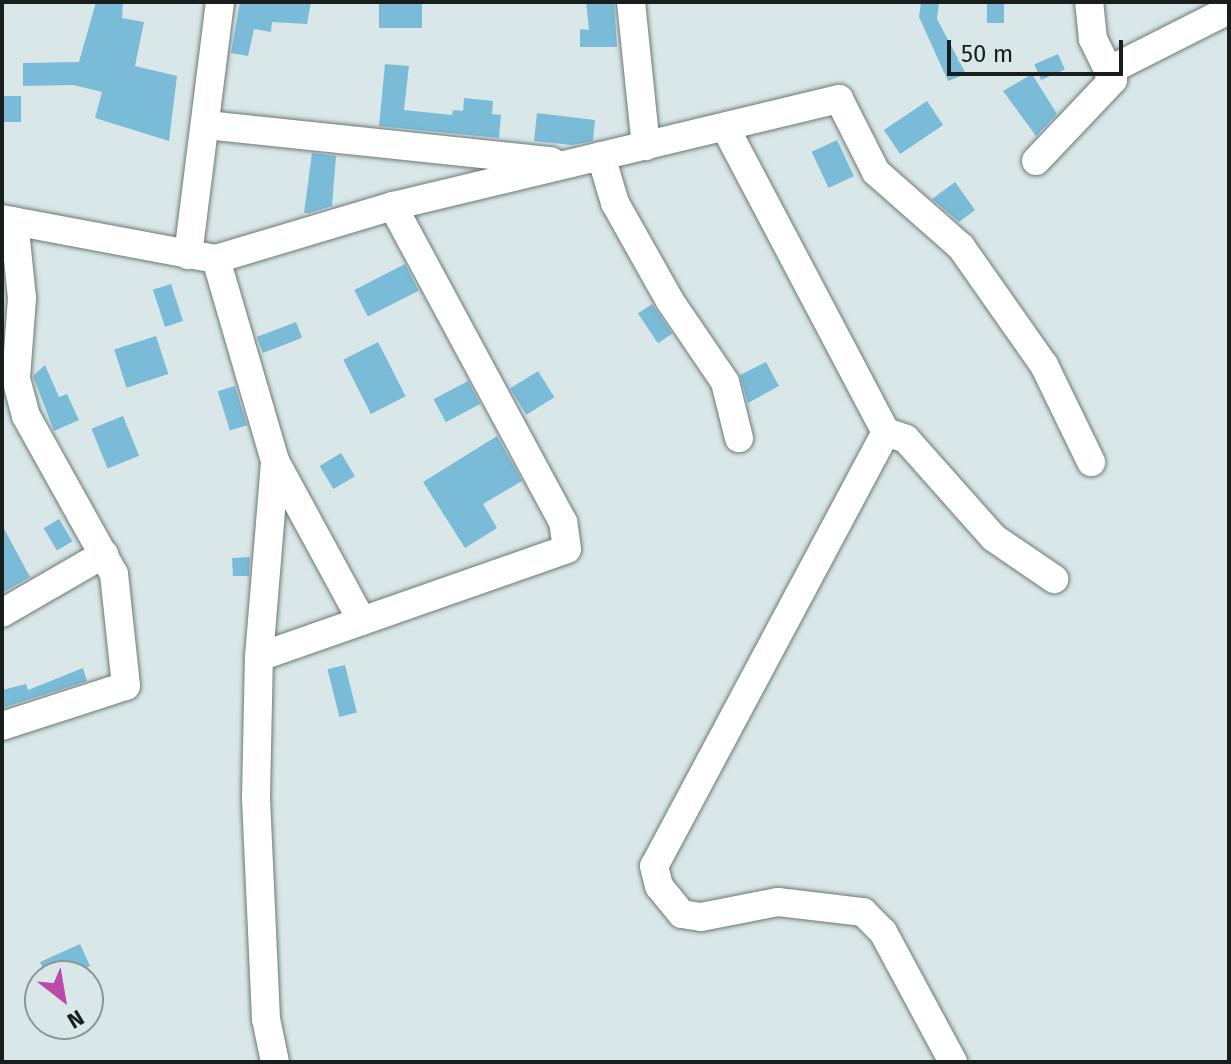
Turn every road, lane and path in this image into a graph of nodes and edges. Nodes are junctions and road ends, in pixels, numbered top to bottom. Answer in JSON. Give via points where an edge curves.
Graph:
{"nodes":[{"id":1,"x":220,"y":2,"type":"edge"},
{"id":2,"x":631,"y":2,"type":"edge"},
{"id":3,"x":1089,"y":2,"type":"edge"},
{"id":4,"x":1229,"y":10,"type":"edge"},
{"id":5,"x":1108,"y":71,"type":"junction"},
{"id":6,"x":206,"y":125,"type":"junction"},
{"id":7,"x":725,"y":127,"type":"junction"},
{"id":8,"x":646,"y":146,"type":"junction"},
{"id":9,"x":601,"y":156,"type":"junction"},
{"id":10,"x":1036,"y":161,"type":"dead end"},
{"id":11,"x":571,"y":163,"type":"junction"},
{"id":12,"x":393,"y":206,"type":"junction"},
{"id":13,"x":8,"y":220,"type":"edge"},
{"id":14,"x":188,"y":255,"type":"junction"},
{"id":15,"x":216,"y":259,"type":"junction"},
{"id":16,"x":886,"y":432,"type":"junction"},
{"id":17,"x":739,"y":438,"type":"dead end"},
{"id":18,"x":275,"y":461,"type":"junction"},
{"id":19,"x":1091,"y":462,"type":"dead end"},
{"id":20,"x":104,"y":554,"type":"junction"},
{"id":21,"x":1054,"y":579,"type":"dead end"},
{"id":22,"x":2,"y":613,"type":"edge"},
{"id":23,"x":362,"y":621,"type":"junction"},
{"id":24,"x":259,"y":657,"type":"junction"},
{"id":25,"x":2,"y":726,"type":"edge"},
{"id":26,"x":275,"y":1062,"type":"edge"},
{"id":27,"x":953,"y":1062,"type":"edge"}],
"edges":[{"from":1,"to":6,"type":"street"},
{"from":2,"to":8,"type":"street"},
{"from":3,"to":5,"type":"street","via":[[1093,39]]},
{"from":4,"to":5,"type":"street"},
{"from":5,"to":10,"type":"street","via":[[1113,80]]},
{"from":6,"to":11,"type":"street"},
{"from":6,"to":14,"type":"street"},
{"from":7,"to":8,"type":"street"},
{"from":7,"to":16,"type":"street"},
{"from":7,"to":19,"type":"street","via":[[839,99],[876,172],[961,247],[1044,365]]},
{"from":8,"to":9,"type":"street"},
{"from":9,"to":11,"type":"street"},
{"from":9,"to":17,"type":"street","via":[[615,203],[670,301],[725,382]]},
{"from":11,"to":12,"type":"street"},
{"from":12,"to":15,"type":"street"},
{"from":12,"to":23,"type":"street","via":[[563,522],[567,549]]},
{"from":13,"to":14,"type":"street"},
{"from":13,"to":20,"type":"street","via":[[22,298],[16,378],[26,416]]},
{"from":14,"to":15,"type":"street"},
{"from":15,"to":18,"type":"street"},
{"from":16,"to":21,"type":"street","via":[[906,439],[994,538]]},
{"from":16,"to":27,"type":"street","via":[[654,866],[659,886],[682,914],[701,917],[778,902],[863,912],[883,932]]},
{"from":18,"to":23,"type":"street"},
{"from":18,"to":24,"type":"street"},
{"from":20,"to":22,"type":"street"},
{"from":20,"to":25,"type":"street","via":[[114,574],[126,686]]},
{"from":23,"to":24,"type":"street"},
{"from":24,"to":26,"type":"street","via":[[256,797],[266,1019]]}]}
